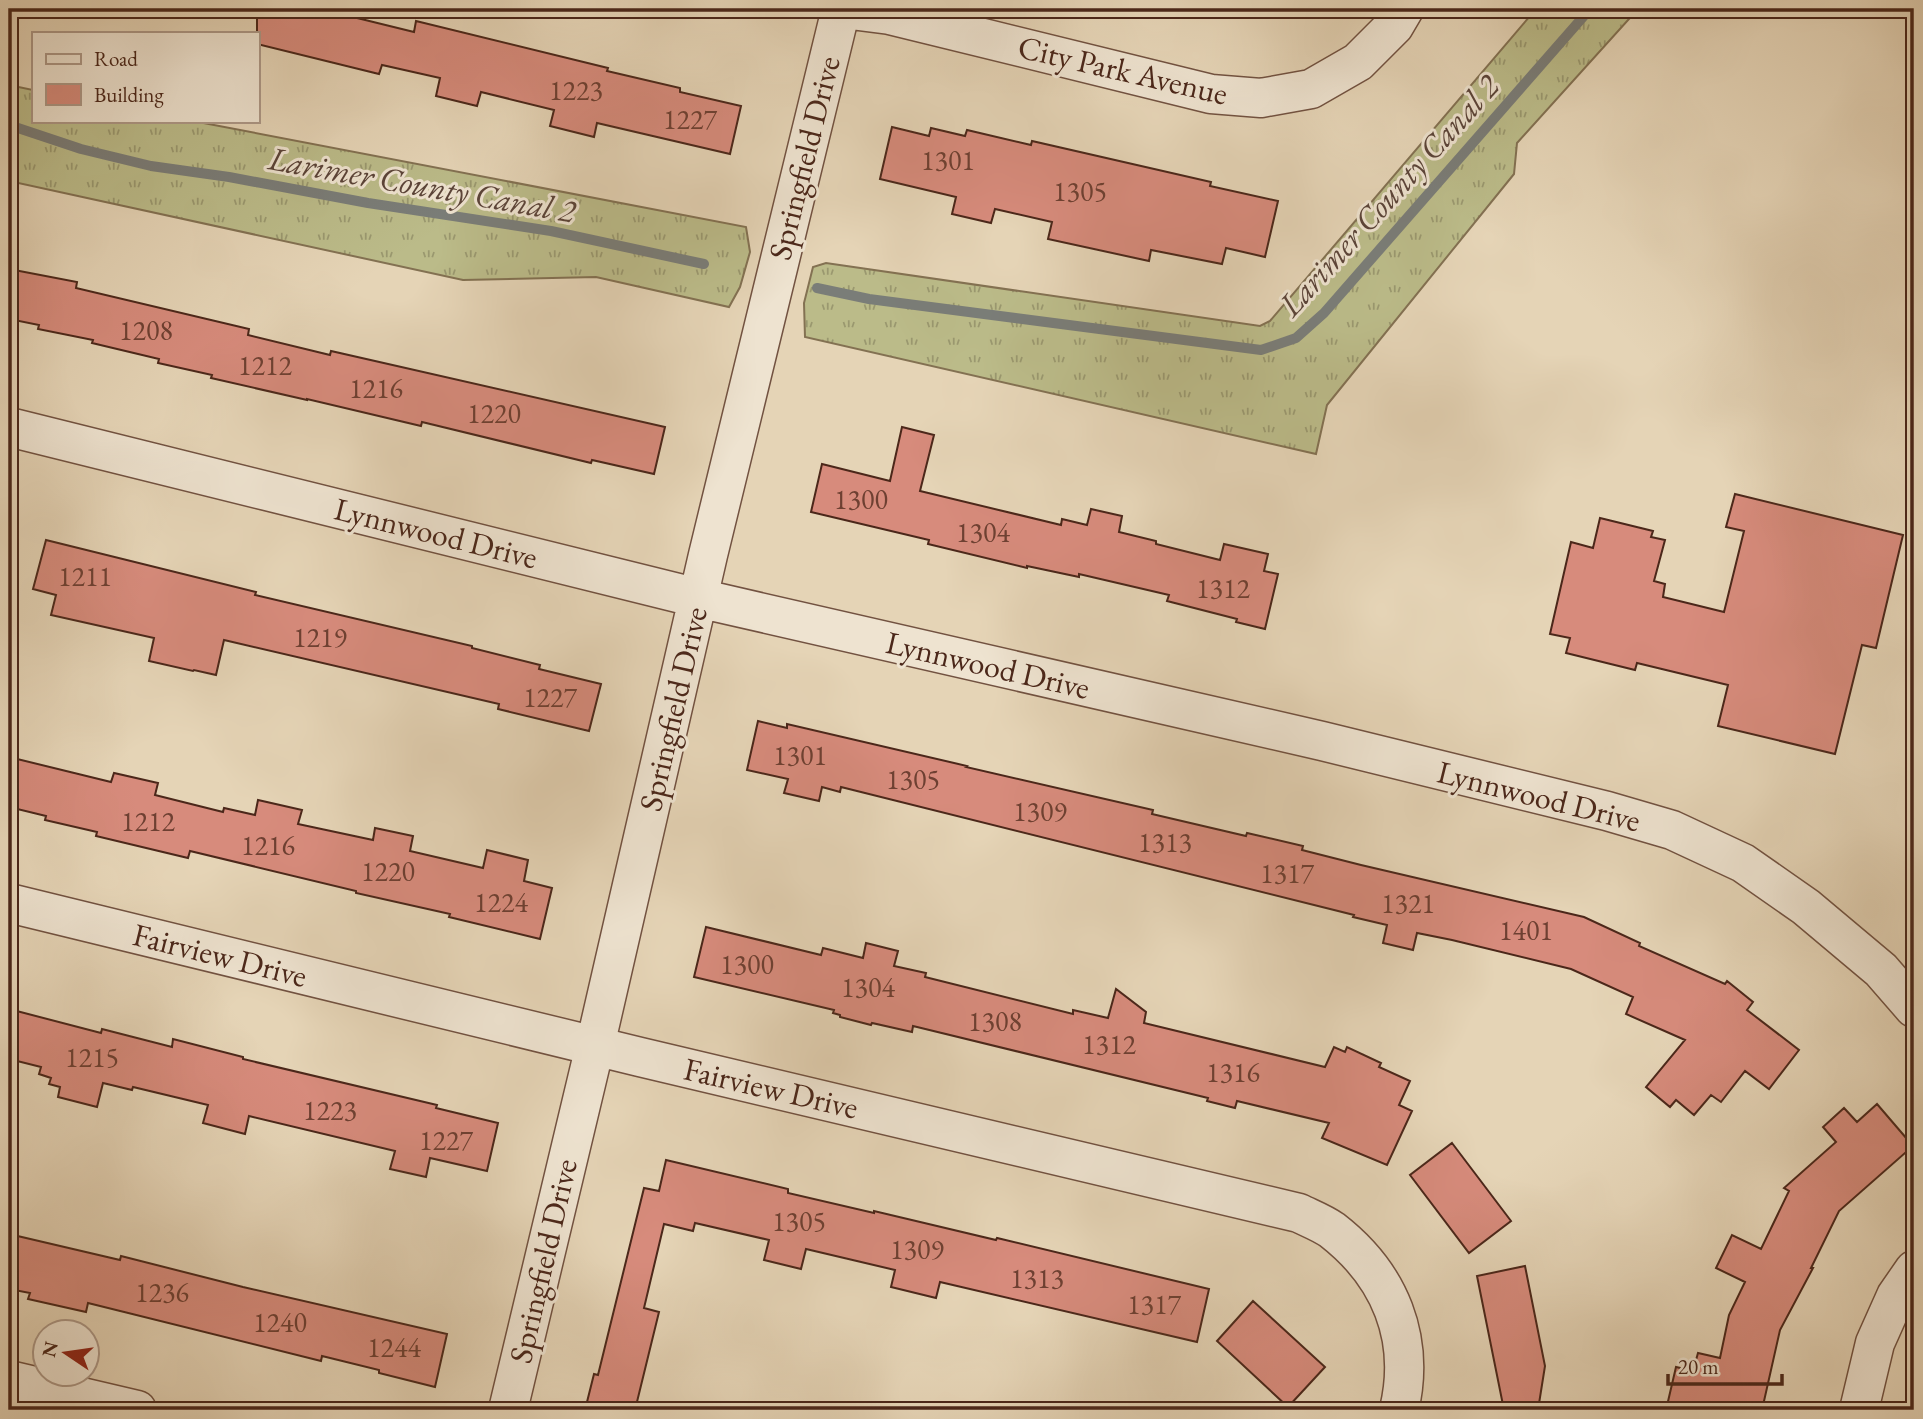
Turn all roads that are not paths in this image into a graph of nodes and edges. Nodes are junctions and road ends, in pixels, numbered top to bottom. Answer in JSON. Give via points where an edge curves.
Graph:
{"nodes":[{"id":1,"x":842,"y":9,"type":"edge"},
{"id":2,"x":1404,"y":9,"type":"edge"},
{"id":3,"x":9,"y":426,"type":"edge"},
{"id":4,"x":698,"y":598,"type":"junction"},
{"id":5,"x":9,"y":903,"type":"edge"},
{"id":6,"x":1914,"y":1007,"type":"edge"},
{"id":7,"x":595,"y":1046,"type":"junction"},
{"id":8,"x":1914,"y":1269,"type":"edge"},
{"id":9,"x":9,"y":1380,"type":"edge"},
{"id":10,"x":137,"y":1410,"type":"edge"},
{"id":11,"x":508,"y":1410,"type":"edge"},
{"id":12,"x":1399,"y":1410,"type":"edge"},
{"id":13,"x":1859,"y":1410,"type":"edge"}],
"edges":[{"from":1,"to":2,"type":"street","name":"City Park Avenue","via":[[890,15],[1211,94],[1261,98],[1311,89],[1358,62],[1394,26]]},
{"from":1,"to":4,"type":"street","name":"Springfield Drive"},
{"from":3,"to":4,"type":"street","name":"Lynnwood Drive"},
{"from":4,"to":6,"type":"street","name":"Lynnwood Drive","via":[[1322,741],[1672,830],[1743,863],[1806,907],[1881,970]]},
{"from":4,"to":7,"type":"street","name":"Springfield Drive"},
{"from":5,"to":7,"type":"street","name":"Fairview Drive"},
{"from":7,"to":11,"type":"street","name":"Springfield Drive"},
{"from":7,"to":12,"type":"street","name":"Fairview Drive","via":[[1299,1213],[1330,1228],[1362,1256],[1387,1292],[1399,1324],[1405,1367]]},
{"from":8,"to":13,"type":"street","via":[[1875,1343]]},
{"from":9,"to":10,"type":"street"}]}
